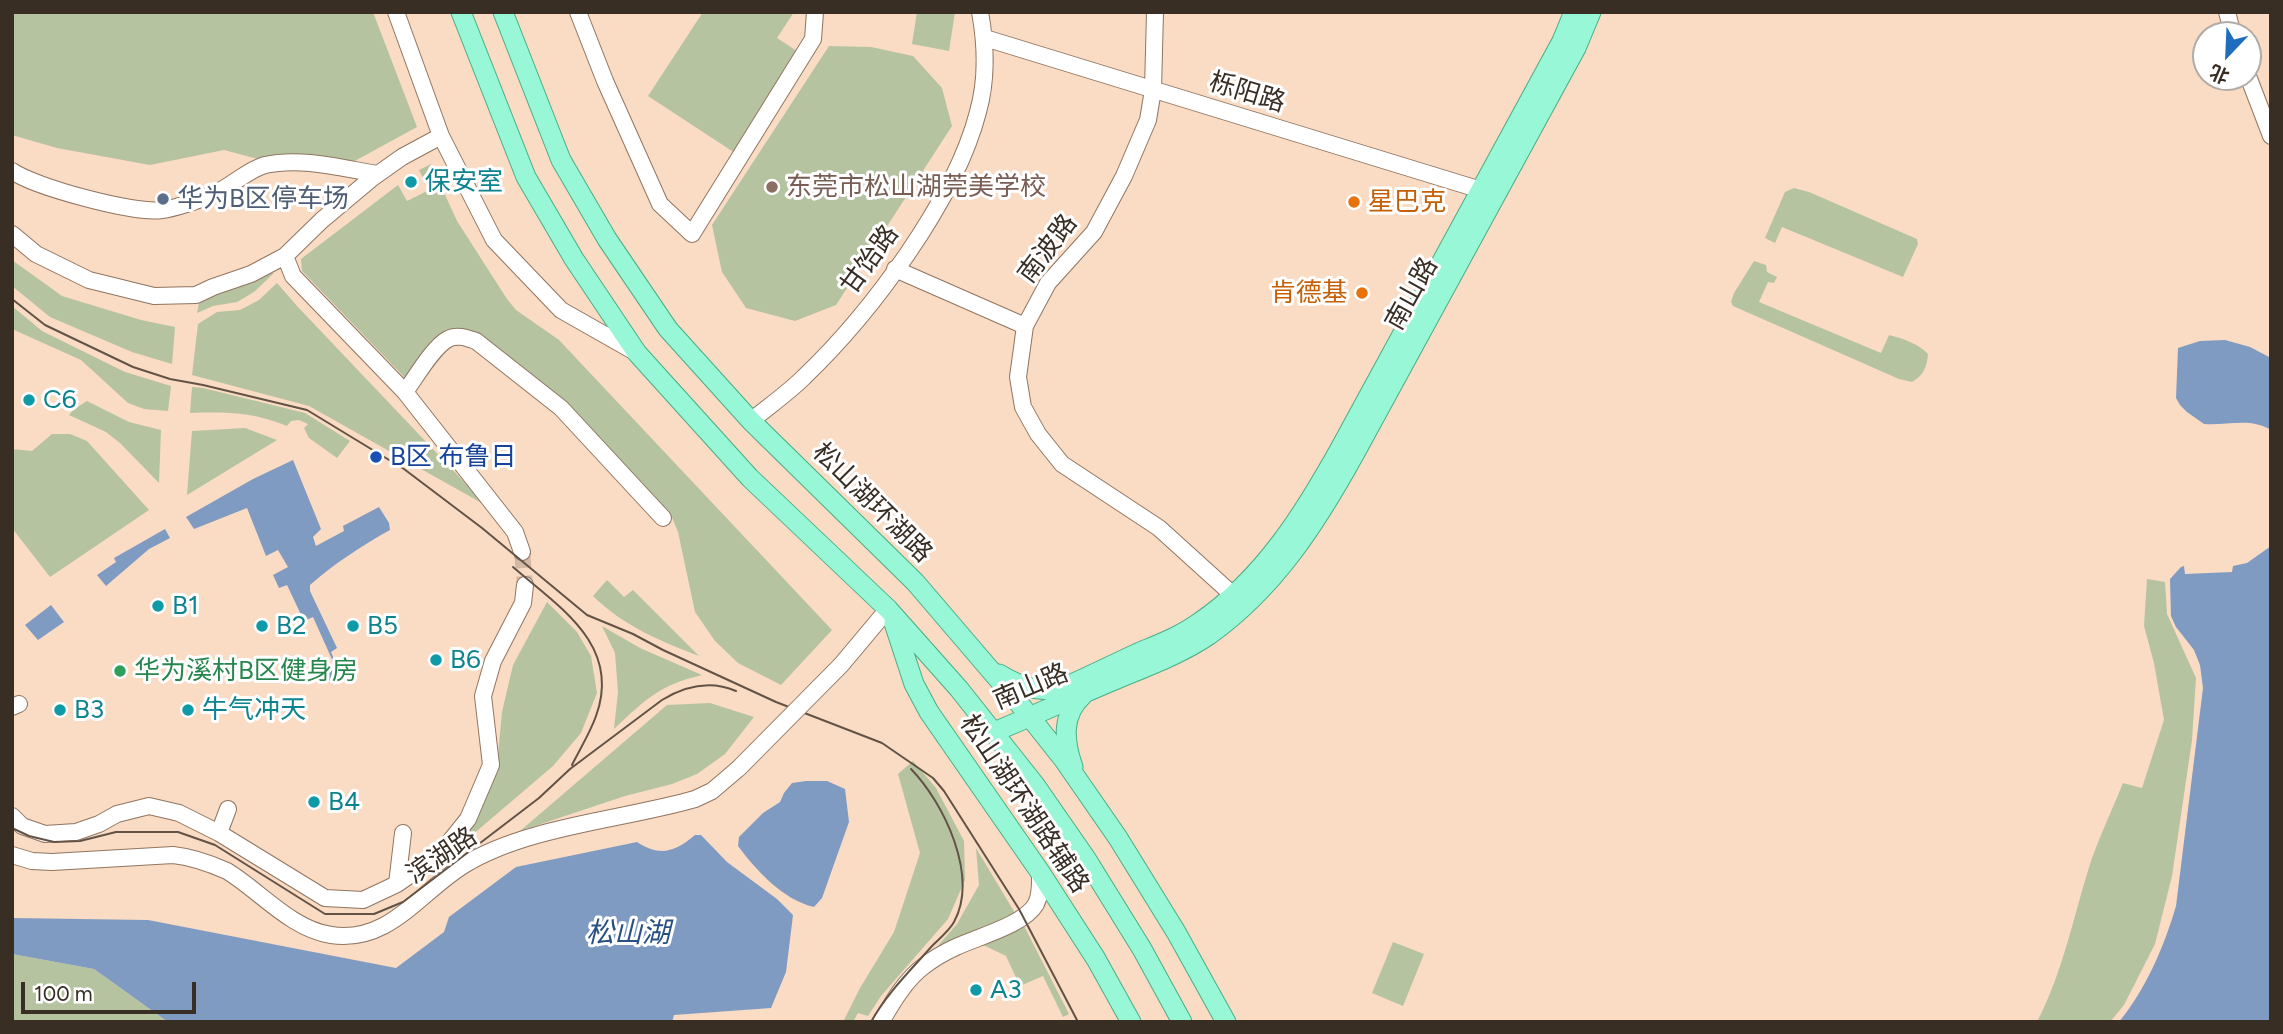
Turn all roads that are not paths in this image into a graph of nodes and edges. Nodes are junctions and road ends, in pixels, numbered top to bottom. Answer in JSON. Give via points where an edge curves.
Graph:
{"nodes":[{"id":1,"x":396,"y":12,"type":"edge"},
{"id":2,"x":461,"y":12,"type":"edge"},
{"id":3,"x":503,"y":12,"type":"edge"},
{"id":4,"x":578,"y":12,"type":"edge"},
{"id":5,"x":815,"y":12,"type":"edge"},
{"id":6,"x":981,"y":12,"type":"edge"},
{"id":7,"x":1155,"y":12,"type":"edge"},
{"id":8,"x":1574,"y":12,"type":"edge"},
{"id":9,"x":1591,"y":12,"type":"edge"},
{"id":10,"x":985,"y":38,"type":"junction"},
{"id":11,"x":1153,"y":90,"type":"junction"},
{"id":12,"x":2254,"y":91,"type":"edge"},
{"id":13,"x":441,"y":136,"type":"junction"},
{"id":14,"x":2271,"y":136,"type":"edge"},
{"id":15,"x":12,"y":171,"type":"edge"},
{"id":16,"x":377,"y":174,"type":"junction"},
{"id":17,"x":12,"y":185,"type":"edge"},
{"id":18,"x":42,"y":185,"type":"junction"},
{"id":19,"x":1487,"y":194,"type":"junction"},
{"id":20,"x":12,"y":234,"type":"edge"},
{"id":21,"x":285,"y":256,"type":"junction"},
{"id":22,"x":895,"y":269,"type":"junction"},
{"id":23,"x":1025,"y":326,"type":"junction"},
{"id":24,"x":637,"y":353,"type":"junction"},
{"id":25,"x":405,"y":391,"type":"junction"},
{"id":26,"x":751,"y":421,"type":"junction"},
{"id":27,"x":663,"y":517,"type":"dead end"},
{"id":28,"x":522,"y":552,"type":"tunnel mouth"},
{"id":29,"x":525,"y":585,"type":"tunnel mouth"},
{"id":30,"x":1233,"y":595,"type":"junction"},
{"id":31,"x":888,"y":609,"type":"junction"},
{"id":32,"x":988,"y":666,"type":"junction"},
{"id":33,"x":1078,"y":689,"type":"junction"},
{"id":34,"x":1026,"y":712,"type":"junction"},
{"id":35,"x":994,"y":732,"type":"junction"},
{"id":36,"x":1078,"y":781,"type":"junction"},
{"id":37,"x":228,"y":809,"type":"dead end"},
{"id":38,"x":12,"y":816,"type":"edge"},
{"id":39,"x":219,"y":832,"type":"junction"},
{"id":40,"x":403,"y":833,"type":"dead end"},
{"id":41,"x":12,"y":855,"type":"edge"},
{"id":42,"x":1040,"y":872,"type":"junction"},
{"id":43,"x":397,"y":884,"type":"junction"},
{"id":44,"x":881,"y":1022,"type":"edge"},
{"id":45,"x":1131,"y":1022,"type":"edge"},
{"id":46,"x":1182,"y":1022,"type":"edge"},
{"id":47,"x":1226,"y":1022,"type":"edge"}],
"edges":[{"from":1,"to":13,"type":"street"},
{"from":2,"to":24,"type":"main road","via":[[526,177]]},
{"from":3,"to":26,"type":"main road","name":"松山湖环湖路","via":[[561,160],[607,239],[668,329]]},
{"from":4,"to":5,"type":"street","via":[[660,204],[692,234],[813,39]]},
{"from":6,"to":10,"type":"street","name":"甘饴路"},
{"from":7,"to":11,"type":"street","name":"南波路"},
{"from":8,"to":19,"type":"main road","name":"南山路"},
{"from":9,"to":19,"type":"main road","name":"南山路","via":[[1576,48]]},
{"from":10,"to":11,"type":"street","name":"栎阳路"},
{"from":10,"to":22,"type":"street","name":"甘饴路","via":[[982,93],[971,134],[939,203]]},
{"from":11,"to":19,"type":"street","name":"栎阳路"},
{"from":11,"to":23,"type":"street","name":"南波路","via":[[1147,120],[1124,176],[1094,232],[1048,283]]},
{"from":12,"to":14,"type":"street"},
{"from":13,"to":16,"type":"street"},
{"from":13,"to":24,"type":"street","via":[[494,240],[561,310]]},
{"from":15,"to":18,"type":"street"},
{"from":16,"to":18,"type":"street","via":[[288,162],[262,166],[220,191],[160,211],[128,209]]},
{"from":16,"to":21,"type":"street"},
{"from":17,"to":18,"type":"street"},
{"from":19,"to":30,"type":"main road","name":"南山路","via":[[1313,497],[1280,546]]},
{"from":19,"to":33,"type":"main road","name":"南山路","via":[[1326,505],[1292,555],[1267,584],[1209,635],[1178,653]]},
{"from":20,"to":21,"type":"street","via":[[36,254],[89,280],[154,296],[196,296]]},
{"from":21,"to":25,"type":"street","via":[[293,276]]},
{"from":22,"to":23,"type":"street"},
{"from":22,"to":26,"type":"street","name":"甘饴路","via":[[841,338],[803,378]]},
{"from":23,"to":30,"type":"street","name":"南波路","via":[[1018,377],[1023,407],[1038,434],[1062,464],[1158,528]]},
{"from":24,"to":31,"type":"main road","via":[[750,478]]},
{"from":25,"to":27,"type":"street","via":[[449,338],[476,341],[561,408]]},
{"from":25,"to":28,"type":"street","via":[[515,533]]},
{"from":26,"to":32,"type":"main road","name":"松山湖环湖路","via":[[915,582]]},
{"from":29,"to":43,"type":"street","via":[[523,603],[485,676],[491,765],[468,819],[439,855]]},
{"from":30,"to":33,"type":"main road","name":"南山路","via":[[1200,622]]},
{"from":31,"to":35,"type":"main road"},
{"from":31,"to":41,"type":"street","name":"滨湖路","bridge":true,"via":[[841,665],[712,791],[495,849],[450,875],[383,927],[352,935],[314,930],[227,871],[185,856],[52,862]]},
{"from":31,"to":42,"type":"main road","name":"松山湖环湖路辅路","via":[[921,698]]},
{"from":32,"to":33,"type":"main road","via":[[1033,689]]},
{"from":32,"to":34,"type":"main road","name":"松山湖环湖路"},
{"from":33,"to":34,"type":"main road","name":"南山路"},
{"from":33,"to":36,"type":"main road","via":[[1066,727]]},
{"from":34,"to":35,"type":"main road","name":"南山路"},
{"from":34,"to":36,"type":"main road","name":"松山湖环湖路"},
{"from":35,"to":46,"type":"main road","via":[[1087,860]]},
{"from":36,"to":47,"type":"main road","name":"松山湖环湖路","via":[[1176,932]]},
{"from":37,"to":39,"type":"street"},
{"from":38,"to":39,"type":"street","via":[[22,826],[45,834],[76,832],[149,806],[179,813]]},
{"from":39,"to":43,"type":"street","via":[[325,898],[363,900]]},
{"from":40,"to":43,"type":"street"},
{"from":42,"to":44,"type":"street","via":[[1036,904],[1023,916],[922,967]]},
{"from":42,"to":45,"type":"main road","name":"松山湖环湖路辅路"}]}
